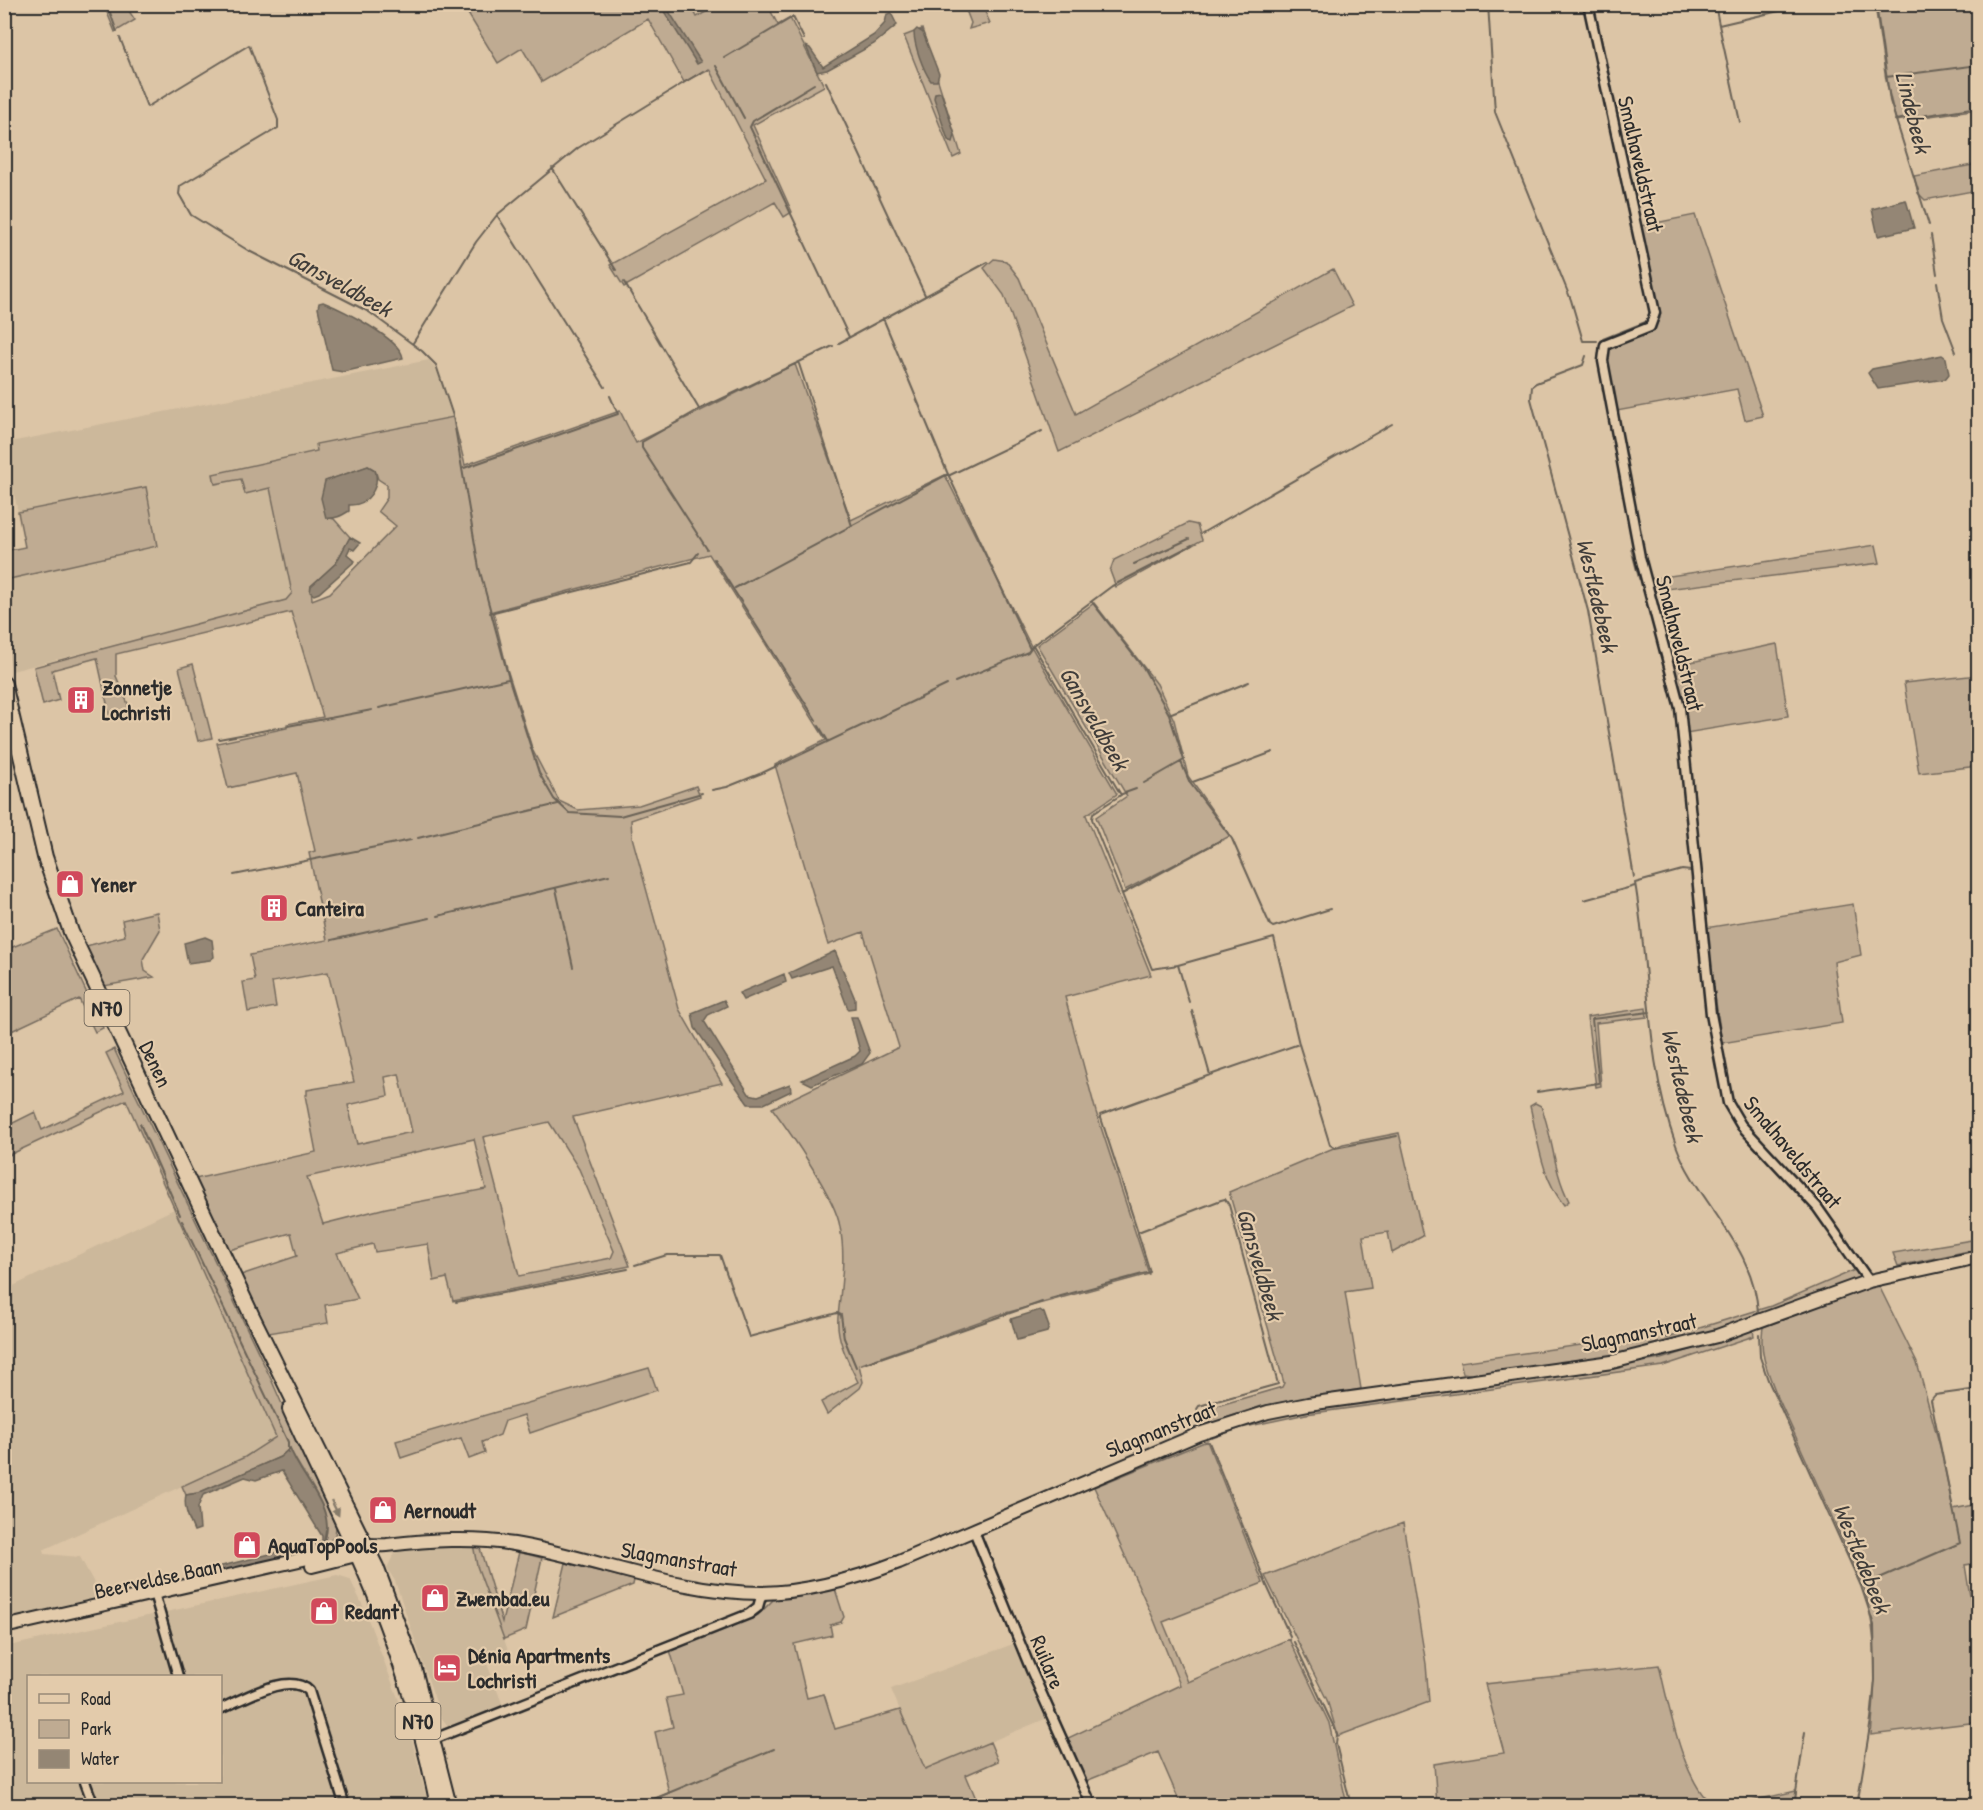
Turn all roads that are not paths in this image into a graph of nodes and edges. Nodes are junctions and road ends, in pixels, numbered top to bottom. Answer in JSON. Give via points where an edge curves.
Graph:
{"nodes":[{"id":1,"x":1588,"y":4,"type":"edge"},
{"id":2,"x":4,"y":684,"type":"edge"},
{"id":3,"x":1978,"y":1257,"type":"edge"},
{"id":4,"x":1869,"y":1281,"type":"junction"},
{"id":5,"x":974,"y":1531,"type":"junction"},
{"id":6,"x":359,"y":1549,"type":"junction"},
{"id":7,"x":762,"y":1593,"type":"junction"},
{"id":8,"x":154,"y":1597,"type":"junction"},
{"id":9,"x":4,"y":1627,"type":"edge"},
{"id":10,"x":4,"y":1635,"type":"edge"},
{"id":11,"x":177,"y":1675,"type":"edge"},
{"id":12,"x":222,"y":1708,"type":"edge"},
{"id":13,"x":434,"y":1739,"type":"junction"},
{"id":14,"x":85,"y":1783,"type":"edge"},
{"id":15,"x":94,"y":1806,"type":"edge"},
{"id":16,"x":345,"y":1806,"type":"edge"},
{"id":17,"x":438,"y":1806,"type":"edge"},
{"id":18,"x":449,"y":1806,"type":"edge"},
{"id":19,"x":1092,"y":1806,"type":"edge"}],
"edges":[{"from":1,"to":4,"type":"street","name":"Smalhaveldstraat","via":[[1655,313],[1650,327],[1605,345],[1603,361],[1640,557],[1680,708],[1711,1014],[1728,1103],[1741,1125],[1817,1207]]},
{"from":2,"to":6,"type":"main road","name":"Denen","number":"N70","via":[[45,857],[63,910],[252,1316],[278,1383]]},
{"from":3,"to":4,"type":"main road","name":"Slagmanstraat"},
{"from":4,"to":5,"type":"main road","name":"Slagmanstraat","via":[[1753,1325],[1644,1356],[1268,1412],[1199,1434]]},
{"from":5,"to":7,"type":"main road","name":"Slagmanstraat","via":[[856,1577]]},
{"from":5,"to":19,"type":"street","name":"Ruilare"},
{"from":6,"to":7,"type":"main road","name":"Slagmanstraat","via":[[446,1539],[494,1541],[671,1582]]},
{"from":6,"to":8,"type":"main road","name":"Beerveldse Baan"},
{"from":6,"to":13,"type":"main road","name":"Denen","number":"N70","via":[[398,1624]]},
{"from":6,"to":17,"type":"main road","number":"N70","via":[[426,1749]]},
{"from":7,"to":13,"type":"street","via":[[758,1607],[749,1614]]},
{"from":8,"to":9,"type":"main road","name":"Beerveldse Baan"},
{"from":8,"to":10,"type":"main road","name":"Beerveldse Baan"},
{"from":8,"to":11,"type":"street"},
{"from":12,"to":16,"type":"street","via":[[287,1682],[303,1685],[309,1691]]},
{"from":13,"to":18,"type":"main road","number":"N70"},
{"from":14,"to":15,"type":"street"}]}
